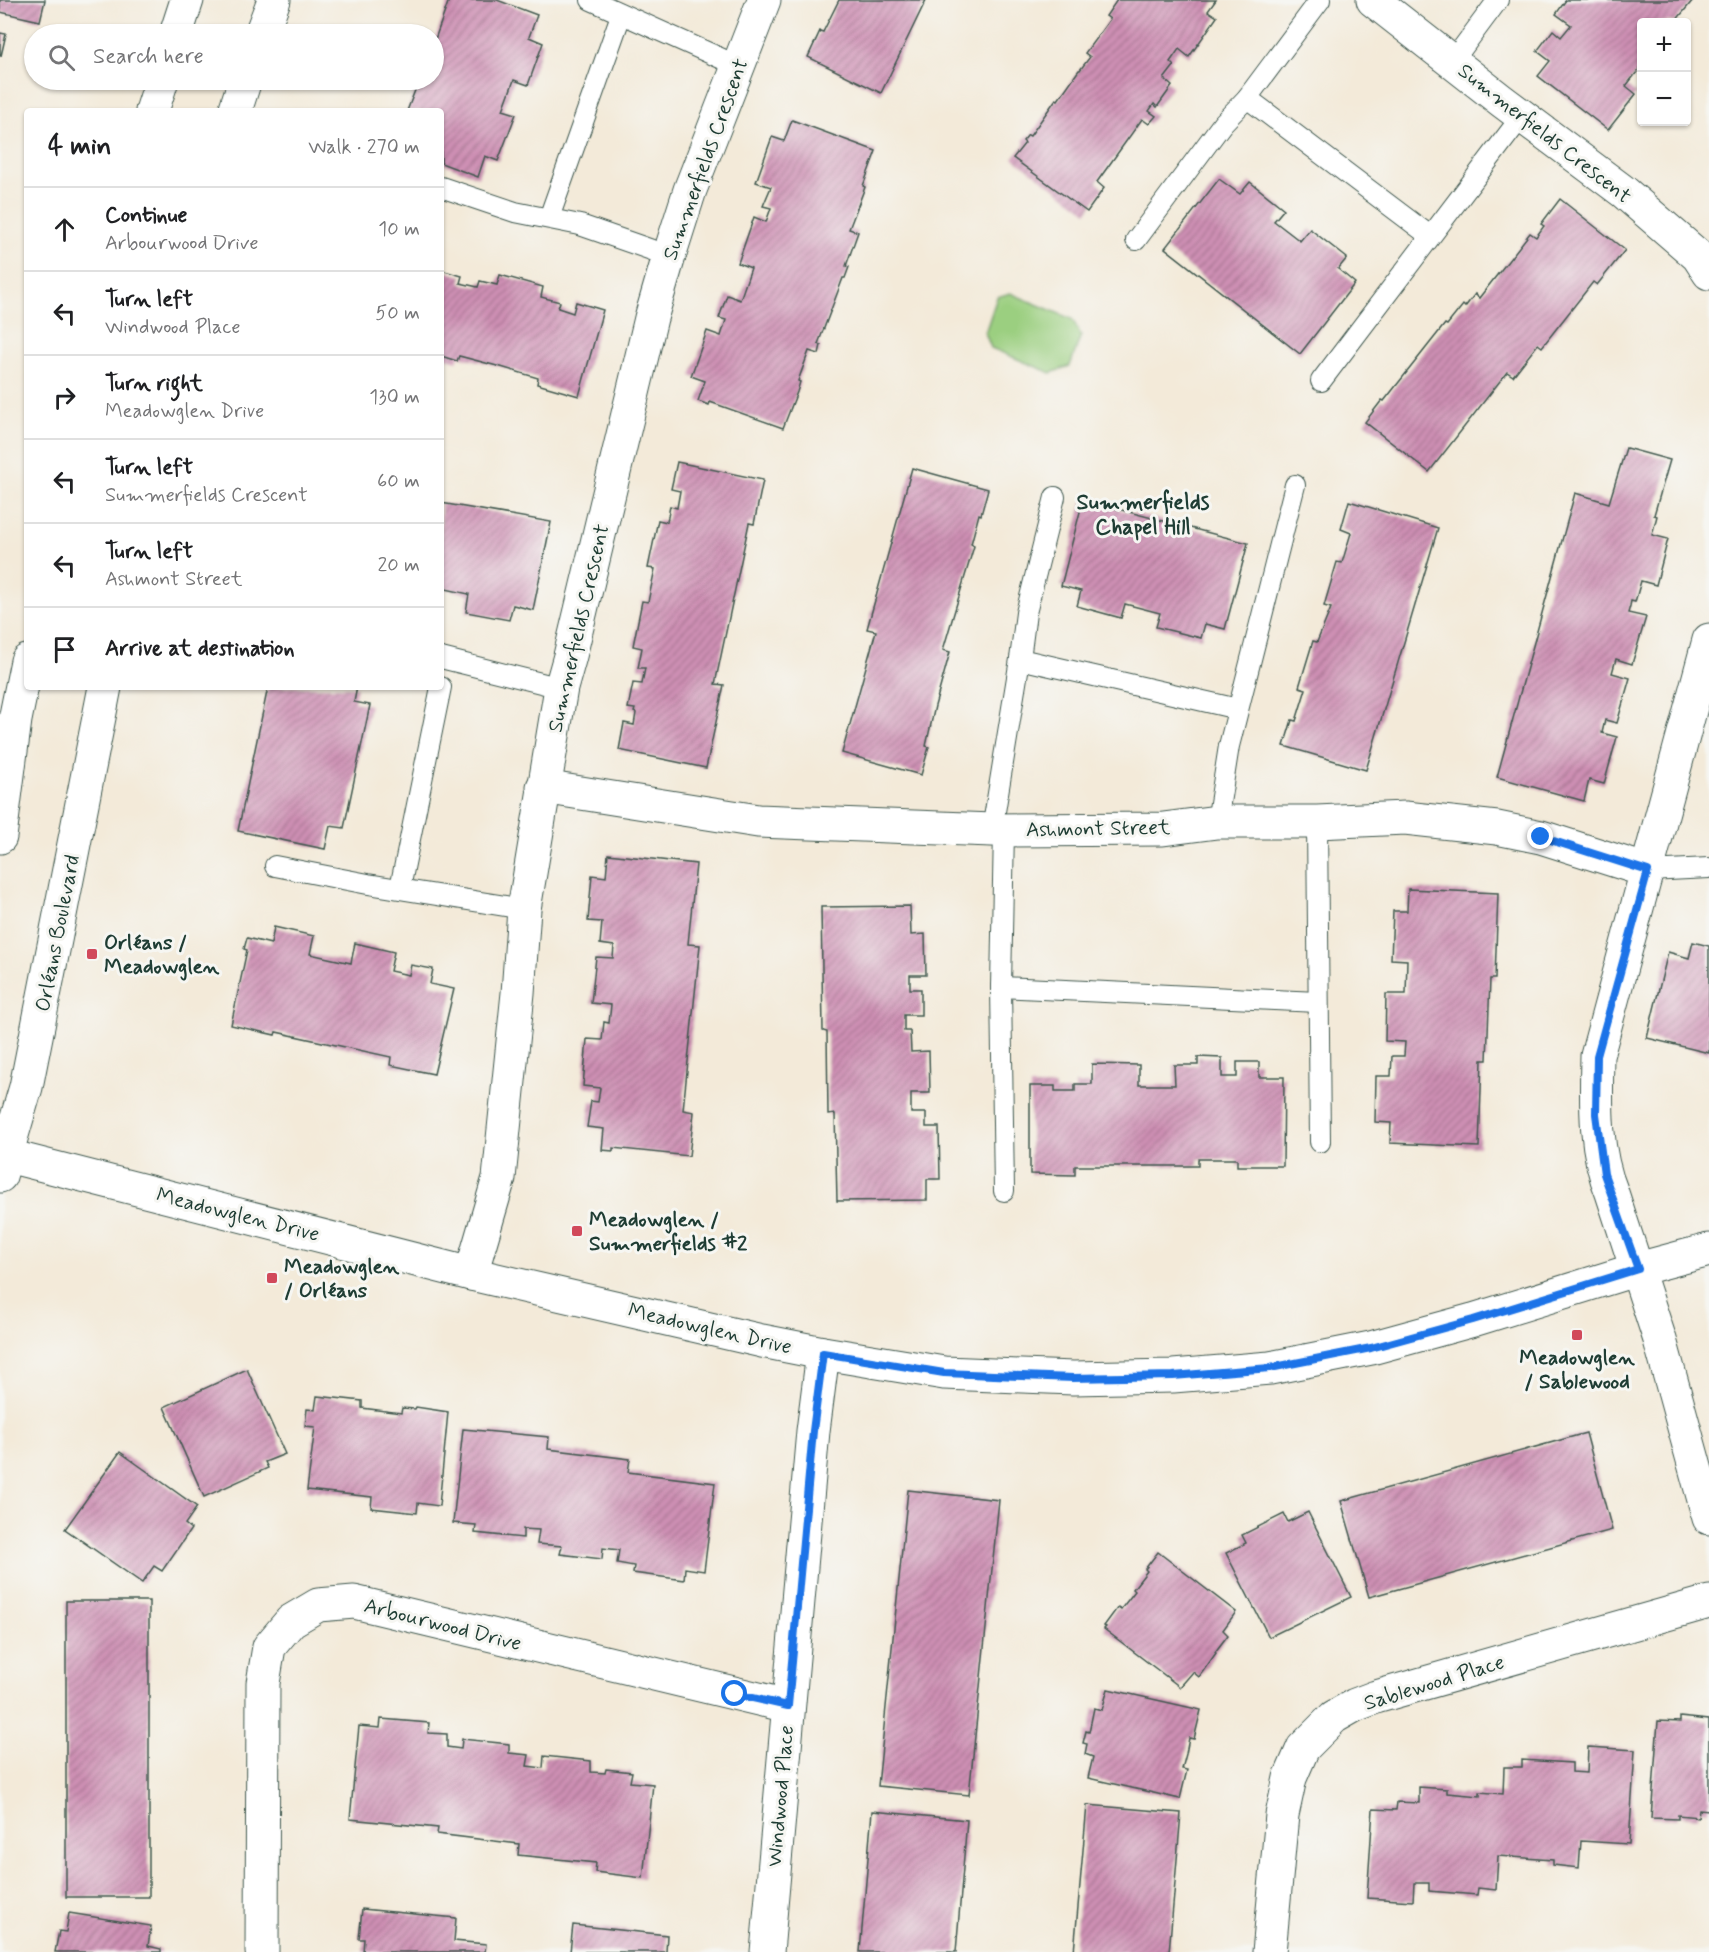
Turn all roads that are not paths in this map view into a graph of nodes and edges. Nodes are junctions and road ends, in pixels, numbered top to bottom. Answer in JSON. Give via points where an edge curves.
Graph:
{"nodes":[{"id":1,"x":187,"y":0,"type":"edge"},
{"id":2,"x":274,"y":0,"type":"edge"},
{"id":3,"x":591,"y":0,"type":"edge"},
{"id":4,"x":764,"y":0,"type":"edge"},
{"id":5,"x":1320,"y":0,"type":"edge"},
{"id":6,"x":1373,"y":0,"type":"edge"},
{"id":7,"x":1498,"y":0,"type":"edge"},
{"id":8,"x":621,"y":15,"type":"junction"},
{"id":9,"x":179,"y":24,"type":"edge"},
{"id":10,"x":265,"y":24,"type":"edge"},
{"id":11,"x":1452,"y":62,"type":"junction"},
{"id":12,"x":738,"y":66,"type":"junction"},
{"id":13,"x":159,"y":90,"type":"edge"},
{"id":14,"x":242,"y":90,"type":"edge"},
{"id":15,"x":1247,"y":98,"type":"junction"},
{"id":16,"x":153,"y":108,"type":"edge"},
{"id":17,"x":237,"y":108,"type":"edge"},
{"id":18,"x":1522,"y":116,"type":"junction"},
{"id":19,"x":444,"y":188,"type":"edge"},
{"id":20,"x":549,"y":218,"type":"junction"},
{"id":21,"x":1430,"y":236,"type":"junction"},
{"id":22,"x":1136,"y":240,"type":"dead end"},
{"id":23,"x":669,"y":256,"type":"junction"},
{"id":24,"x":1709,"y":273,"type":"edge"},
{"id":25,"x":1321,"y":381,"type":"dead end"},
{"id":26,"x":1295,"y":485,"type":"dead end"},
{"id":27,"x":1055,"y":497,"type":"dead end"},
{"id":28,"x":1709,"y":640,"type":"edge"},
{"id":29,"x":444,"y":659,"type":"edge"},
{"id":30,"x":1020,"y":659,"type":"junction"},
{"id":31,"x":24,"y":676,"type":"edge"},
{"id":32,"x":561,"y":688,"type":"junction"},
{"id":33,"x":104,"y":690,"type":"edge"},
{"id":34,"x":440,"y":690,"type":"edge"},
{"id":35,"x":1238,"y":709,"type":"junction"},
{"id":36,"x":543,"y":787,"type":"junction"},
{"id":37,"x":1217,"y":822,"type":"junction"},
{"id":38,"x":1317,"y":822,"type":"junction"},
{"id":39,"x":998,"y":830,"type":"junction"},
{"id":40,"x":0,"y":837,"type":"edge"},
{"id":41,"x":274,"y":866,"type":"dead end"},
{"id":42,"x":1709,"y":868,"type":"edge"},
{"id":43,"x":1648,"y":871,"type":"junction"},
{"id":44,"x":400,"y":888,"type":"junction"},
{"id":45,"x":524,"y":909,"type":"junction"},
{"id":46,"x":1001,"y":987,"type":"junction"},
{"id":47,"x":1318,"y":1002,"type":"junction"},
{"id":48,"x":1320,"y":1142,"type":"dead end"},
{"id":49,"x":2,"y":1162,"type":"edge"},
{"id":50,"x":1004,"y":1191,"type":"dead end"},
{"id":51,"x":1709,"y":1250,"type":"edge"},
{"id":52,"x":1638,"y":1269,"type":"junction"},
{"id":53,"x":471,"y":1274,"type":"junction"},
{"id":54,"x":823,"y":1353,"type":"junction"},
{"id":55,"x":1709,"y":1518,"type":"edge"},
{"id":56,"x":1709,"y":1602,"type":"edge"},
{"id":57,"x":788,"y":1706,"type":"junction"},
{"id":58,"x":262,"y":1952,"type":"edge"},
{"id":59,"x":767,"y":1952,"type":"edge"},
{"id":60,"x":1269,"y":1952,"type":"edge"}],
"edges":[{"from":1,"to":9,"type":"street"},
{"from":2,"to":10,"type":"street"},
{"from":3,"to":8,"type":"lane"},
{"from":4,"to":12,"type":"street","name":"Summerfields Crescent"},
{"from":5,"to":15,"type":"lane"},
{"from":6,"to":11,"type":"street","name":"Summerfields Crescent"},
{"from":7,"to":11,"type":"lane"},
{"from":8,"to":12,"type":"lane"},
{"from":8,"to":20,"type":"lane"},
{"from":11,"to":18,"type":"street","name":"Summerfields Crescent"},
{"from":12,"to":23,"type":"street","name":"Summerfields Crescent"},
{"from":13,"to":16,"type":"street"},
{"from":14,"to":17,"type":"street"},
{"from":15,"to":21,"type":"lane"},
{"from":15,"to":22,"type":"lane","via":[[1223,123]]},
{"from":18,"to":21,"type":"lane"},
{"from":18,"to":24,"type":"street","name":"Summerfields Crescent","via":[[1624,192],[1698,256]]},
{"from":19,"to":20,"type":"lane","via":[[515,212]]},
{"from":20,"to":23,"type":"lane"},
{"from":21,"to":25,"type":"lane"},
{"from":23,"to":32,"type":"street","name":"Summerfields Crescent"},
{"from":26,"to":35,"type":"lane"},
{"from":27,"to":30,"type":"lane","via":[[1026,613]]},
{"from":28,"to":43,"type":"street"},
{"from":29,"to":32,"type":"lane"},
{"from":30,"to":35,"type":"lane"},
{"from":30,"to":39,"type":"lane"},
{"from":31,"to":40,"type":"street"},
{"from":32,"to":36,"type":"street","name":"Summerfields Crescent"},
{"from":33,"to":49,"type":"street","name":"Orléans Boulevard","via":[[26,1087]]},
{"from":34,"to":44,"type":"lane"},
{"from":35,"to":37,"type":"lane"},
{"from":36,"to":39,"type":"street","name":"Ashmont Street","via":[[758,820]]},
{"from":36,"to":45,"type":"street","name":"Summerfields Crescent"},
{"from":37,"to":38,"type":"street","name":"Ashmont Street"},
{"from":37,"to":39,"type":"street","name":"Ashmont Street","via":[[1163,829]]},
{"from":38,"to":43,"type":"street","name":"Ashmont Street","via":[[1405,818],[1497,828],[1541,837]]},
{"from":38,"to":47,"type":"lane"},
{"from":39,"to":46,"type":"lane"},
{"from":41,"to":44,"type":"lane"},
{"from":42,"to":43,"type":"lane"},
{"from":43,"to":52,"type":"street","via":[[1597,1056],[1596,1114],[1604,1174]]},
{"from":44,"to":45,"type":"lane"},
{"from":45,"to":53,"type":"street","name":"Summerfields Crescent","via":[[499,1178]]},
{"from":46,"to":47,"type":"lane"},
{"from":46,"to":50,"type":"lane"},
{"from":47,"to":48,"type":"lane"},
{"from":49,"to":53,"type":"street","name":"Meadowglen Drive"},
{"from":51,"to":52,"type":"street","name":"Meadowglen Drive"},
{"from":52,"to":54,"type":"street","name":"Meadowglen Drive","via":[[1383,1345],[1270,1368],[1173,1376],[1073,1378],[944,1373]]},
{"from":52,"to":55,"type":"street"},
{"from":53,"to":54,"type":"street","name":"Meadowglen Drive"},
{"from":54,"to":57,"type":"street","name":"Windwood Place"},
{"from":56,"to":60,"type":"street","name":"Sablewood Place","via":[[1376,1697],[1334,1717],[1303,1748],[1290,1778],[1282,1815]]},
{"from":57,"to":58,"type":"street","name":"Arbourwood Drive","via":[[354,1602],[318,1605],[291,1621],[269,1647],[263,1683]]},
{"from":57,"to":59,"type":"street","name":"Windwood Place"}]}
